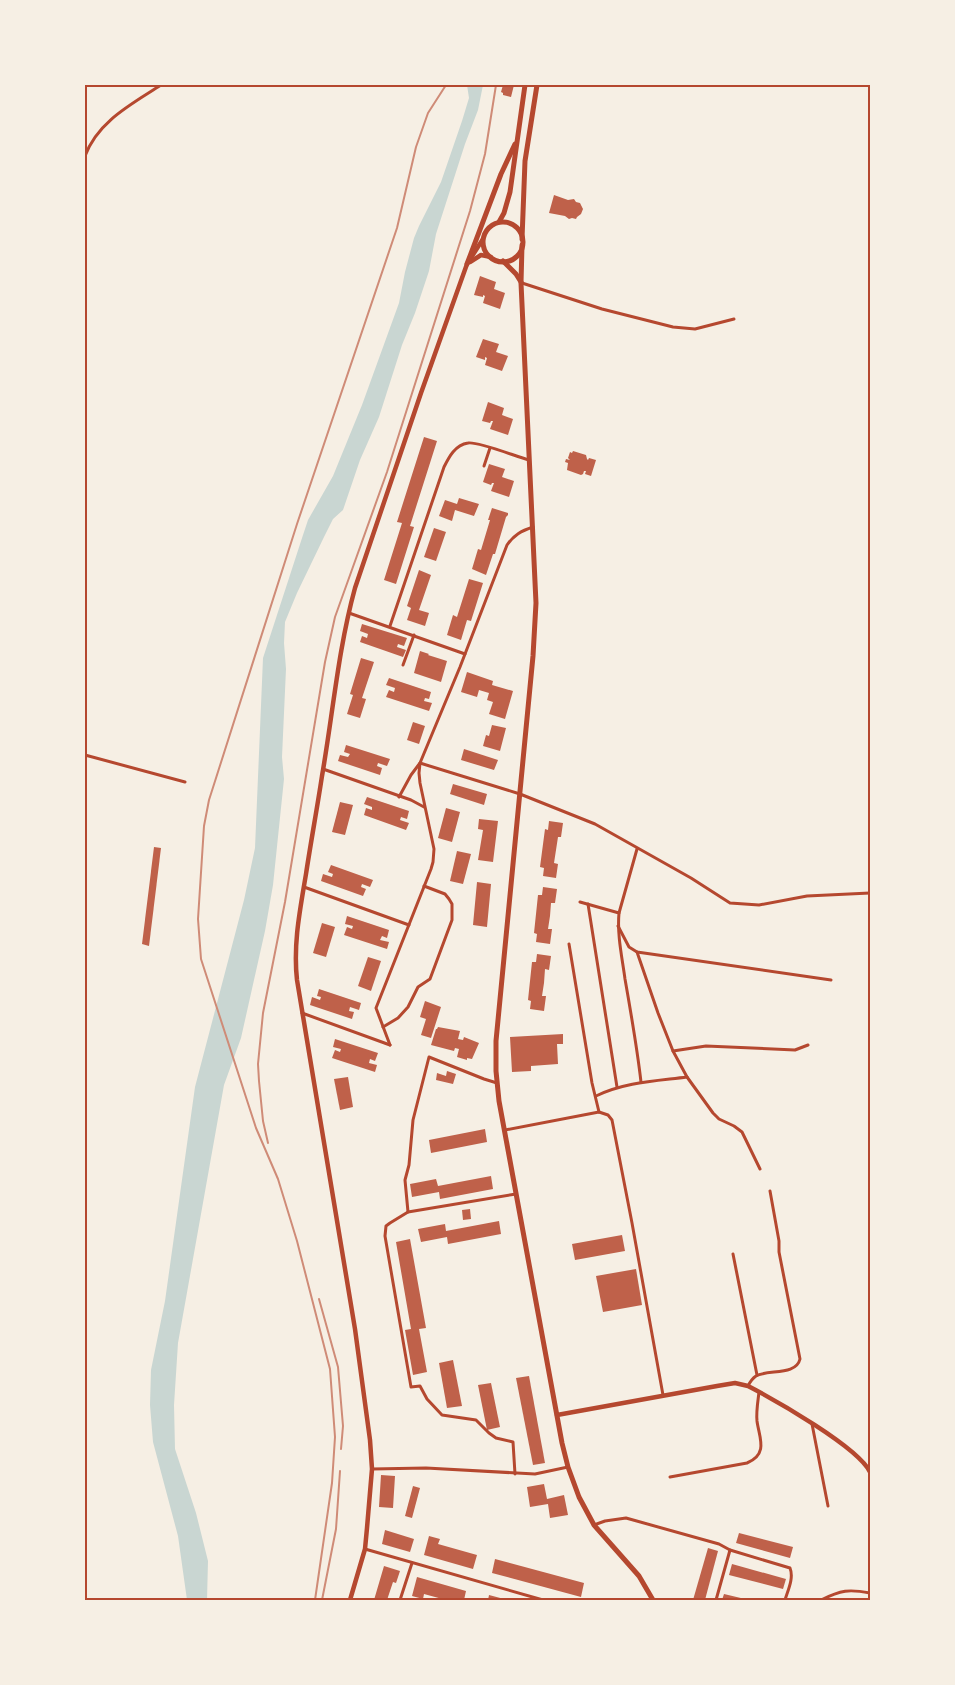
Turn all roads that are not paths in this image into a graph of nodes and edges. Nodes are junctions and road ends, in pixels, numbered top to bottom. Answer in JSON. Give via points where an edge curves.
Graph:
{"nodes":[{"id":1,"x":161,"y":85,"type":"edge"},
{"id":2,"x":525,"y":85,"type":"edge"},
{"id":3,"x":537,"y":85,"type":"edge"},
{"id":4,"x":516,"y":141,"type":"junction"},
{"id":5,"x":85,"y":156,"type":"edge"},
{"id":6,"x":500,"y":222,"type":"junction"},
{"id":7,"x":483,"y":239,"type":"junction"},
{"id":8,"x":522,"y":242,"type":"junction"},
{"id":9,"x":491,"y":257,"type":"junction"},
{"id":10,"x":504,"y":261,"type":"junction"},
{"id":11,"x":467,"y":264,"type":"junction"},
{"id":12,"x":521,"y":283,"type":"junction"},
{"id":13,"x":734,"y":319,"type":"dead end"},
{"id":14,"x":490,"y":448,"type":"junction"},
{"id":15,"x":530,"y":461,"type":"junction"},
{"id":16,"x":484,"y":466,"type":"dead end"},
{"id":17,"x":533,"y":527,"type":"junction"},
{"id":18,"x":348,"y":613,"type":"junction"},
{"id":19,"x":390,"y":626,"type":"junction"},
{"id":20,"x":414,"y":635,"type":"junction"},
{"id":21,"x":465,"y":654,"type":"junction"},
{"id":22,"x":403,"y":665,"type":"dead end"},
{"id":23,"x":85,"y":755,"type":"edge"},
{"id":24,"x":420,"y":763,"type":"junction"},
{"id":25,"x":323,"y":769,"type":"junction"},
{"id":26,"x":185,"y":782,"type":"dead end"},
{"id":27,"x":520,"y":794,"type":"junction"},
{"id":28,"x":399,"y":797,"type":"junction"},
{"id":29,"x":424,"y":807,"type":"junction"},
{"id":30,"x":637,"y":848,"type":"junction"},
{"id":31,"x":424,"y":886,"type":"junction"},
{"id":32,"x":303,"y":887,"type":"junction"},
{"id":33,"x":870,"y":894,"type":"edge"},
{"id":34,"x":580,"y":902,"type":"dead end"},
{"id":35,"x":588,"y":904,"type":"junction"},
{"id":36,"x":619,"y":913,"type":"junction"},
{"id":37,"x":409,"y":925,"type":"junction"},
{"id":38,"x":618,"y":926,"type":"junction"},
{"id":39,"x":569,"y":944,"type":"dead end"},
{"id":40,"x":637,"y":952,"type":"junction"},
{"id":41,"x":831,"y":980,"type":"dead end"},
{"id":42,"x":302,"y":1013,"type":"junction"},
{"id":43,"x":383,"y":1027,"type":"junction"},
{"id":44,"x":808,"y":1045,"type":"dead end"},
{"id":45,"x":673,"y":1051,"type":"junction"},
{"id":46,"x":688,"y":1077,"type":"junction"},
{"id":47,"x":641,"y":1082,"type":"junction"},
{"id":48,"x":497,"y":1083,"type":"junction"},
{"id":49,"x":618,"y":1087,"type":"junction"},
{"id":50,"x":596,"y":1096,"type":"junction"},
{"id":51,"x":602,"y":1113,"type":"junction"},
{"id":52,"x":504,"y":1130,"type":"junction"},
{"id":53,"x":760,"y":1169,"type":"dead end"},
{"id":54,"x":770,"y":1191,"type":"dead end"},
{"id":55,"x":516,"y":1194,"type":"junction"},
{"id":56,"x":408,"y":1212,"type":"junction"},
{"id":57,"x":733,"y":1254,"type":"dead end"},
{"id":58,"x":757,"y":1375,"type":"junction"},
{"id":59,"x":748,"y":1386,"type":"junction"},
{"id":60,"x":759,"y":1392,"type":"junction"},
{"id":61,"x":663,"y":1395,"type":"junction"},
{"id":62,"x":557,"y":1415,"type":"junction"},
{"id":63,"x":812,"y":1424,"type":"junction"},
{"id":64,"x":568,"y":1467,"type":"junction"},
{"id":65,"x":372,"y":1469,"type":"junction"},
{"id":66,"x":870,"y":1472,"type":"edge"},
{"id":67,"x":515,"y":1474,"type":"junction"},
{"id":68,"x":670,"y":1477,"type":"dead end"},
{"id":69,"x":828,"y":1506,"type":"dead end"},
{"id":70,"x":594,"y":1525,"type":"junction"},
{"id":71,"x":365,"y":1549,"type":"junction"},
{"id":72,"x":730,"y":1550,"type":"junction"},
{"id":73,"x":412,"y":1563,"type":"junction"},
{"id":74,"x":870,"y":1593,"type":"edge"},
{"id":75,"x":350,"y":1600,"type":"edge"},
{"id":76,"x":400,"y":1600,"type":"edge"},
{"id":77,"x":543,"y":1600,"type":"edge"},
{"id":78,"x":653,"y":1600,"type":"edge"},
{"id":79,"x":716,"y":1600,"type":"edge"},
{"id":80,"x":785,"y":1600,"type":"edge"},
{"id":81,"x":821,"y":1600,"type":"edge"}],
"edges":[{"from":1,"to":5,"type":"street","via":[[110,120],[92,140]]},
{"from":2,"to":4,"type":"main road"},
{"from":3,"to":8,"type":"main road","via":[[525,161]]},
{"from":4,"to":6,"type":"main road","via":[[510,192]]},
{"from":4,"to":11,"type":"main road"},
{"from":6,"to":7,"type":"main road","via":[[489,228]]},
{"from":6,"to":8,"type":"main road","via":[[512,224],[520,233]]},
{"from":7,"to":9,"type":"main road"},
{"from":7,"to":11,"type":"main road"},
{"from":8,"to":10,"type":"main road","via":[[516,256]]},
{"from":8,"to":12,"type":"main road"},
{"from":9,"to":10,"type":"main road"},
{"from":9,"to":11,"type":"main road","via":[[481,255]]},
{"from":10,"to":12,"type":"main road"},
{"from":11,"to":18,"type":"main road"},
{"from":12,"to":13,"type":"street","via":[[673,327],[695,328]]},
{"from":12,"to":15,"type":"main road"},
{"from":14,"to":15,"type":"street"},
{"from":14,"to":16,"type":"street"},
{"from":14,"to":19,"type":"street","via":[[466,443],[453,451],[448,459]]},
{"from":15,"to":17,"type":"main road"},
{"from":17,"to":21,"type":"street","via":[[513,537],[507,545]]},
{"from":17,"to":27,"type":"main road","via":[[535,628]]},
{"from":18,"to":19,"type":"street"},
{"from":18,"to":25,"type":"main road"},
{"from":19,"to":20,"type":"street"},
{"from":20,"to":21,"type":"street"},
{"from":20,"to":22,"type":"street"},
{"from":21,"to":24,"type":"street"},
{"from":23,"to":26,"type":"street"},
{"from":24,"to":27,"type":"street"},
{"from":24,"to":28,"type":"street"},
{"from":24,"to":29,"type":"street"},
{"from":25,"to":28,"type":"street"},
{"from":25,"to":32,"type":"main road"},
{"from":27,"to":30,"type":"street","via":[[595,824]]},
{"from":27,"to":48,"type":"main road","via":[[496,1033]]},
{"from":28,"to":29,"type":"street"},
{"from":29,"to":31,"type":"street","via":[[434,855]]},
{"from":30,"to":33,"type":"street","via":[[692,878],[724,901],[736,904],[759,905],[807,896]]},
{"from":30,"to":36,"type":"street"},
{"from":31,"to":37,"type":"street"},
{"from":31,"to":43,"type":"street","via":[[445,894],[452,904],[452,920],[430,979],[418,987],[398,1018]]},
{"from":32,"to":37,"type":"street"},
{"from":32,"to":42,"type":"main road","via":[[295,951]]},
{"from":34,"to":35,"type":"street"},
{"from":35,"to":36,"type":"street"},
{"from":35,"to":49,"type":"street"},
{"from":36,"to":38,"type":"street"},
{"from":37,"to":43,"type":"street","via":[[376,1008]]},
{"from":38,"to":40,"type":"street","via":[[629,947]]},
{"from":38,"to":47,"type":"street"},
{"from":39,"to":50,"type":"street"},
{"from":40,"to":41,"type":"street"},
{"from":40,"to":45,"type":"street"},
{"from":42,"to":43,"type":"street","via":[[390,1045]]},
{"from":42,"to":65,"type":"main road","via":[[355,1329]]},
{"from":44,"to":45,"type":"street","via":[[795,1050],[706,1046]]},
{"from":45,"to":46,"type":"street"},
{"from":46,"to":47,"type":"street"},
{"from":46,"to":53,"type":"street","via":[[719,1119],[742,1132]]},
{"from":47,"to":49,"type":"street"},
{"from":48,"to":52,"type":"main road"},
{"from":48,"to":56,"type":"street","via":[[429,1057],[413,1120],[405,1180]]},
{"from":49,"to":50,"type":"street"},
{"from":50,"to":51,"type":"street"},
{"from":51,"to":52,"type":"street"},
{"from":51,"to":61,"type":"street","via":[[609,1116],[613,1124]]},
{"from":52,"to":55,"type":"main road"},
{"from":54,"to":58,"type":"street","via":[[800,1362],[794,1368]]},
{"from":55,"to":56,"type":"street"},
{"from":55,"to":62,"type":"main road"},
{"from":56,"to":67,"type":"street","via":[[386,1226],[384,1236],[411,1387],[420,1386],[426,1399],[442,1414],[476,1420],[496,1438],[513,1442]]},
{"from":57,"to":58,"type":"street"},
{"from":58,"to":59,"type":"street"},
{"from":59,"to":60,"type":"main road"},
{"from":59,"to":61,"type":"main road","via":[[735,1383]]},
{"from":60,"to":63,"type":"main road"},
{"from":60,"to":68,"type":"street","via":[[757,1419],[761,1444],[754,1460]]},
{"from":61,"to":62,"type":"main road"},
{"from":62,"to":64,"type":"main road"},
{"from":63,"to":66,"type":"main road","via":[[839,1442]]},
{"from":63,"to":69,"type":"street"},
{"from":64,"to":67,"type":"street","via":[[535,1474]]},
{"from":64,"to":70,"type":"main road"},
{"from":65,"to":67,"type":"street","via":[[426,1468]]},
{"from":65,"to":71,"type":"main road"},
{"from":70,"to":72,"type":"street","via":[[605,1520],[626,1518]]},
{"from":70,"to":78,"type":"main road","via":[[639,1576]]},
{"from":71,"to":73,"type":"street"},
{"from":71,"to":75,"type":"main road"},
{"from":72,"to":79,"type":"street"},
{"from":72,"to":80,"type":"street","via":[[790,1568],[791,1578]]},
{"from":73,"to":76,"type":"street"},
{"from":73,"to":77,"type":"street"},
{"from":74,"to":81,"type":"street","via":[[839,1591]]}]}
